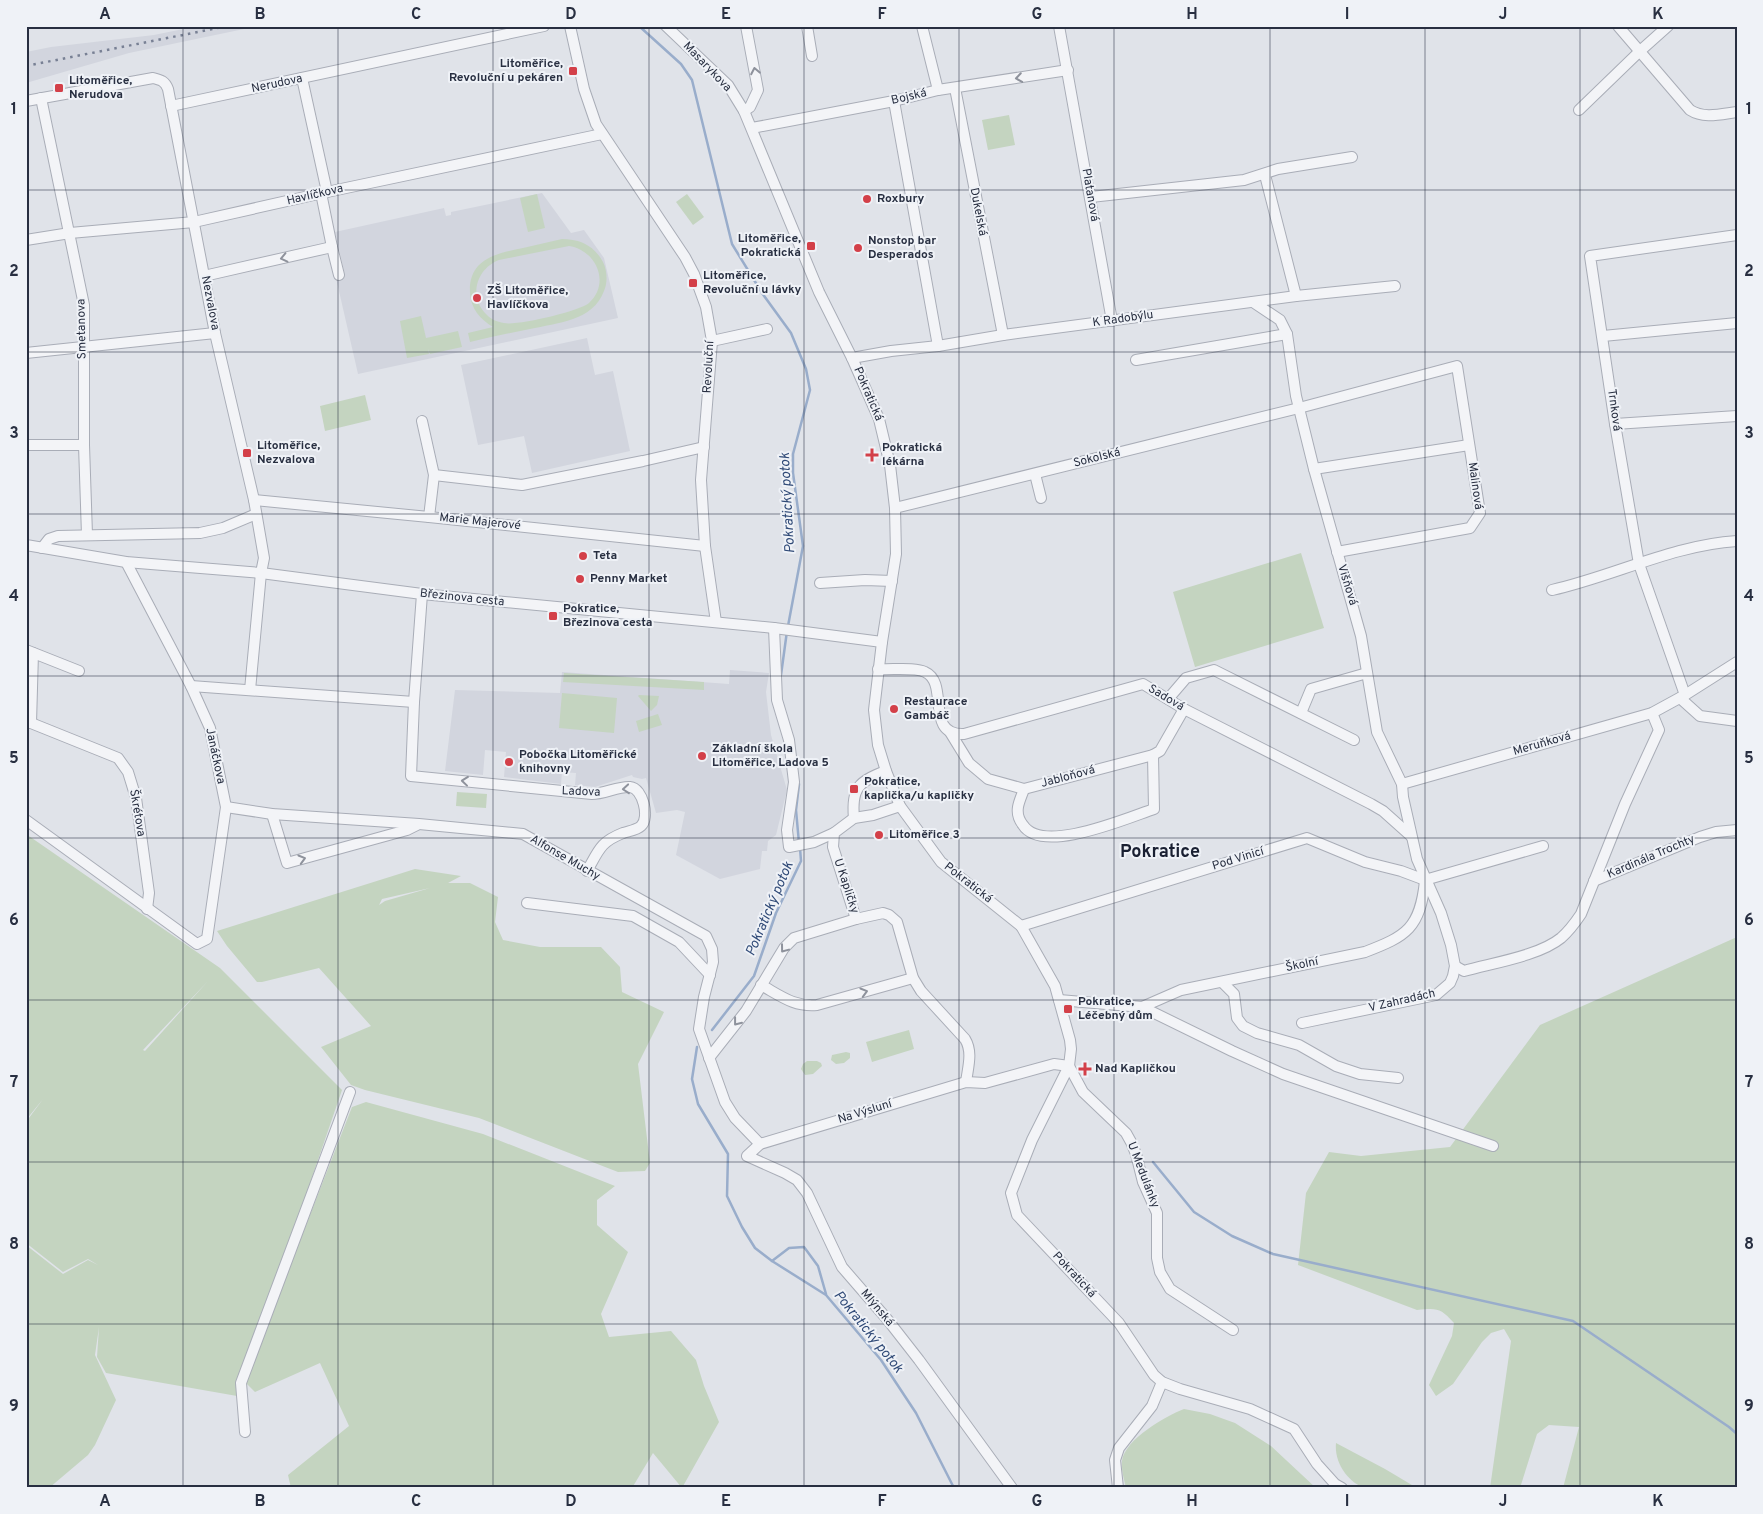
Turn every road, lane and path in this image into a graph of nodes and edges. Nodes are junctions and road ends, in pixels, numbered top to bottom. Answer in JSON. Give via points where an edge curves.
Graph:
{"nodes":[{"id":1,"x":544,"y":26,"type":"edge"},
{"id":2,"x":570,"y":26,"type":"edge"},
{"id":3,"x":666,"y":26,"type":"edge"},
{"id":4,"x":746,"y":26,"type":"edge"},
{"id":5,"x":807,"y":26,"type":"edge"},
{"id":6,"x":922,"y":26,"type":"edge"},
{"id":7,"x":1059,"y":26,"type":"edge"},
{"id":8,"x":1618,"y":26,"type":"edge"},
{"id":9,"x":1668,"y":26,"type":"edge"},
{"id":10,"x":1640,"y":51,"type":"junction"},
{"id":11,"x":812,"y":56,"type":"dead end"},
{"id":12,"x":1068,"y":70,"type":"junction"},
{"id":13,"x":302,"y":78,"type":"junction"},
{"id":14,"x":955,"y":88,"type":"junction"},
{"id":15,"x":938,"y":90,"type":"junction"},
{"id":16,"x":42,"y":98,"type":"junction"},
{"id":17,"x":26,"y":101,"type":"edge"},
{"id":18,"x":894,"y":101,"type":"junction"},
{"id":19,"x":171,"y":106,"type":"junction"},
{"id":20,"x":1579,"y":110,"type":"dead end"},
{"id":21,"x":744,"y":111,"type":"junction"},
{"id":22,"x":1737,"y":112,"type":"edge"},
{"id":23,"x":752,"y":128,"type":"junction"},
{"id":24,"x":602,"y":134,"type":"junction"},
{"id":25,"x":1352,"y":157,"type":"dead end"},
{"id":26,"x":1265,"y":175,"type":"junction"},
{"id":27,"x":324,"y":192,"type":"junction"},
{"id":28,"x":1091,"y":196,"type":"junction"},
{"id":29,"x":194,"y":222,"type":"junction"},
{"id":30,"x":70,"y":234,"type":"junction"},
{"id":31,"x":1737,"y":236,"type":"edge"},
{"id":32,"x":26,"y":240,"type":"edge"},
{"id":33,"x":332,"y":247,"type":"junction"},
{"id":34,"x":339,"y":275,"type":"dead end"},
{"id":35,"x":204,"y":276,"type":"junction"},
{"id":36,"x":1395,"y":286,"type":"dead end"},
{"id":37,"x":1296,"y":296,"type":"junction"},
{"id":38,"x":1253,"y":302,"type":"junction"},
{"id":39,"x":1112,"y":321,"type":"junction"},
{"id":40,"x":1737,"y":323,"type":"edge"},
{"id":41,"x":767,"y":330,"type":"dead end"},
{"id":42,"x":215,"y":333,"type":"junction"},
{"id":43,"x":1288,"y":334,"type":"junction"},
{"id":44,"x":1002,"y":335,"type":"junction"},
{"id":45,"x":1603,"y":336,"type":"junction"},
{"id":46,"x":712,"y":342,"type":"junction"},
{"id":47,"x":938,"y":346,"type":"junction"},
{"id":48,"x":83,"y":348,"type":"junction"},
{"id":49,"x":26,"y":354,"type":"edge"},
{"id":50,"x":852,"y":358,"type":"junction"},
{"id":51,"x":1136,"y":360,"type":"dead end"},
{"id":52,"x":1457,"y":366,"type":"joint"},
{"id":53,"x":1299,"y":408,"type":"junction"},
{"id":54,"x":1737,"y":416,"type":"edge"},
{"id":55,"x":422,"y":421,"type":"dead end"},
{"id":56,"x":1615,"y":424,"type":"junction"},
{"id":57,"x":1469,"y":444,"type":"junction"},
{"id":58,"x":26,"y":445,"type":"edge"},
{"id":59,"x":84,"y":446,"type":"junction"},
{"id":60,"x":704,"y":447,"type":"junction"},
{"id":61,"x":1314,"y":469,"type":"junction"},
{"id":62,"x":1035,"y":474,"type":"junction"},
{"id":63,"x":434,"y":475,"type":"junction"},
{"id":64,"x":1042,"y":498,"type":"dead end"},
{"id":65,"x":254,"y":500,"type":"junction"},
{"id":66,"x":896,"y":508,"type":"junction"},
{"id":67,"x":256,"y":514,"type":"junction"},
{"id":68,"x":429,"y":516,"type":"junction"},
{"id":69,"x":87,"y":535,"type":"junction"},
{"id":70,"x":1737,"y":541,"type":"edge"},
{"id":71,"x":26,"y":544,"type":"edge"},
{"id":72,"x":705,"y":546,"type":"junction"},
{"id":73,"x":42,"y":548,"type":"junction"},
{"id":74,"x":1337,"y":552,"type":"junction"},
{"id":75,"x":126,"y":562,"type":"junction"},
{"id":76,"x":1639,"y":564,"type":"junction"},
{"id":77,"x":261,"y":573,"type":"junction"},
{"id":78,"x":892,"y":581,"type":"junction"},
{"id":79,"x":820,"y":583,"type":"dead end"},
{"id":80,"x":1552,"y":590,"type":"dead end"},
{"id":81,"x":422,"y":594,"type":"junction"},
{"id":82,"x":716,"y":622,"type":"junction"},
{"id":83,"x":774,"y":628,"type":"junction"},
{"id":84,"x":882,"y":642,"type":"junction"},
{"id":85,"x":30,"y":651,"type":"edge"},
{"id":86,"x":1737,"y":662,"type":"edge"},
{"id":87,"x":878,"y":669,"type":"junction"},
{"id":88,"x":79,"y":671,"type":"dead end"},
{"id":89,"x":1367,"y":673,"type":"junction"},
{"id":90,"x":191,"y":686,"type":"junction"},
{"id":91,"x":250,"y":690,"type":"junction"},
{"id":92,"x":1683,"y":696,"type":"junction"},
{"id":93,"x":1168,"y":699,"type":"junction"},
{"id":94,"x":414,"y":702,"type":"junction"},
{"id":95,"x":1184,"y":709,"type":"junction"},
{"id":96,"x":1301,"y":713,"type":"junction"},
{"id":97,"x":1652,"y":713,"type":"junction"},
{"id":98,"x":1737,"y":721,"type":"edge"},
{"id":99,"x":29,"y":722,"type":"edge"},
{"id":100,"x":950,"y":732,"type":"junction"},
{"id":101,"x":1354,"y":740,"type":"dead end"},
{"id":102,"x":1153,"y":755,"type":"junction"},
{"id":103,"x":886,"y":771,"type":"junction"},
{"id":104,"x":1402,"y":784,"type":"junction"},
{"id":105,"x":1024,"y":789,"type":"junction"},
{"id":106,"x":900,"y":806,"type":"junction"},
{"id":107,"x":226,"y":807,"type":"junction"},
{"id":108,"x":272,"y":814,"type":"junction"},
{"id":109,"x":854,"y":818,"type":"junction"},
{"id":110,"x":26,"y":820,"type":"edge"},
{"id":111,"x":419,"y":824,"type":"junction"},
{"id":112,"x":1737,"y":830,"type":"edge"},
{"id":113,"x":834,"y":833,"type":"junction"},
{"id":114,"x":1411,"y":836,"type":"junction"},
{"id":115,"x":1543,"y":846,"type":"dead end"},
{"id":116,"x":587,"y":871,"type":"junction"},
{"id":117,"x":1425,"y":880,"type":"junction"},
{"id":118,"x":1594,"y":881,"type":"junction"},
{"id":119,"x":526,"y":903,"type":"dead end"},
{"id":120,"x":147,"y":909,"type":"junction"},
{"id":121,"x":856,"y":919,"type":"junction"},
{"id":122,"x":1021,"y":926,"type":"junction"},
{"id":123,"x":1455,"y":966,"type":"junction"},
{"id":124,"x":710,"y":975,"type":"junction"},
{"id":125,"x":913,"y":978,"type":"junction"},
{"id":126,"x":1222,"y":982,"type":"junction"},
{"id":127,"x":761,"y":985,"type":"junction"},
{"id":128,"x":1059,"y":1000,"type":"junction"},
{"id":129,"x":1142,"y":1007,"type":"junction"},
{"id":130,"x":1302,"y":1023,"type":"dead end"},
{"id":131,"x":709,"y":1058,"type":"junction"},
{"id":132,"x":1069,"y":1066,"type":"junction"},
{"id":133,"x":1398,"y":1078,"type":"dead end"},
{"id":134,"x":966,"y":1082,"type":"junction"},
{"id":135,"x":350,"y":1092,"type":"dead end"},
{"id":136,"x":760,"y":1144,"type":"junction"},
{"id":137,"x":1493,"y":1146,"type":"dead end"},
{"id":138,"x":1233,"y":1330,"type":"dead end"},
{"id":139,"x":1162,"y":1382,"type":"junction"},
{"id":140,"x":245,"y":1432,"type":"dead end"},
{"id":141,"x":1012,"y":1488,"type":"edge"},
{"id":142,"x":1118,"y":1488,"type":"edge"},
{"id":143,"x":1342,"y":1488,"type":"edge"}],
"edges":[{"from":1,"to":13,"type":"street","name":"Nerudova"},
{"from":2,"to":24,"type":"street","name":"Revoluční","via":[[592,114]]},
{"from":3,"to":21,"type":"street","name":"Masarykova","via":[[728,85]]},
{"from":21,"to":4,"type":"street","one_way":true,"via":[[750,107],[758,90]]},
{"from":5,"to":11,"type":"street"},
{"from":6,"to":15,"type":"street"},
{"from":7,"to":12,"type":"street","name":"Platanová"},
{"from":8,"to":10,"type":"street"},
{"from":9,"to":10,"type":"street"},
{"from":10,"to":20,"type":"street"},
{"from":10,"to":22,"type":"street","via":[[1696,114]]},
{"from":12,"to":14,"type":"street","name":"Bojská","one_way":true},
{"from":12,"to":28,"type":"street","name":"Platanová"},
{"from":13,"to":19,"type":"street","name":"Nerudova"},
{"from":13,"to":27,"type":"street"},
{"from":14,"to":15,"type":"street","name":"Bojská"},
{"from":14,"to":44,"type":"street","name":"Dukelská"},
{"from":15,"to":18,"type":"street","name":"Bojská"},
{"from":16,"to":17,"type":"street"},
{"from":16,"to":19,"type":"street","via":[[153,78],[166,84]]},
{"from":16,"to":30,"type":"street","name":"Smetanova"},
{"from":18,"to":23,"type":"street","name":"Bojská"},
{"from":18,"to":47,"type":"street"},
{"from":19,"to":29,"type":"street","name":"Nezvalova"},
{"from":21,"to":23,"type":"street","name":"Pokratická"},
{"from":23,"to":50,"type":"street","name":"Pokratická","via":[[819,292]]},
{"from":24,"to":27,"type":"street","name":"Havlíčkova"},
{"from":24,"to":46,"type":"street","name":"Revoluční","via":[[694,274],[706,307]]},
{"from":25,"to":26,"type":"street","via":[[1278,169]]},
{"from":26,"to":28,"type":"street"},
{"from":26,"to":37,"type":"street"},
{"from":27,"to":29,"type":"street","name":"Havlíčkova"},
{"from":27,"to":33,"type":"street"},
{"from":28,"to":39,"type":"street","name":"Platanová"},
{"from":29,"to":30,"type":"street","name":"Havlíčkova"},
{"from":29,"to":35,"type":"street","name":"Nezvalova"},
{"from":30,"to":32,"type":"street","name":"Havlíčkova"},
{"from":30,"to":48,"type":"street","name":"Smetanova","via":[[84,305]]},
{"from":31,"to":45,"type":"street","name":"Trnková","via":[[1590,256]]},
{"from":33,"to":34,"type":"street"},
{"from":33,"to":35,"type":"street","one_way":true},
{"from":35,"to":42,"type":"street","name":"Nezvalova"},
{"from":36,"to":37,"type":"street","name":"K Radobýlu"},
{"from":37,"to":38,"type":"street","name":"K Radobýlu"},
{"from":38,"to":39,"type":"street","name":"K Radobýlu"},
{"from":38,"to":43,"type":"street","via":[[1280,320]]},
{"from":39,"to":44,"type":"street","name":"K Radobýlu"},
{"from":40,"to":45,"type":"street"},
{"from":41,"to":46,"type":"street"},
{"from":42,"to":48,"type":"street"},
{"from":42,"to":65,"type":"street","name":"Nezvalova"},
{"from":43,"to":51,"type":"street"},
{"from":43,"to":53,"type":"street","name":"Višňová"},
{"from":44,"to":47,"type":"street","name":"K Radobýlu"},
{"from":45,"to":56,"type":"street","name":"Trnková"},
{"from":46,"to":60,"type":"street","name":"Revoluční"},
{"from":47,"to":50,"type":"street","name":"K Radobýlu"},
{"from":48,"to":49,"type":"street"},
{"from":48,"to":59,"type":"street","name":"Smetanova"},
{"from":50,"to":66,"type":"street","name":"Pokratická","via":[[880,419]]},
{"from":52,"to":53,"type":"street","name":"Sokolská"},
{"from":52,"to":57,"type":"street","name":"Malinová"},
{"from":53,"to":61,"type":"street","name":"Višňová"},
{"from":53,"to":62,"type":"street","name":"Sokolská"},
{"from":54,"to":56,"type":"street"},
{"from":55,"to":63,"type":"street"},
{"from":56,"to":76,"type":"street","name":"Trnková"},
{"from":57,"to":61,"type":"street"},
{"from":57,"to":74,"type":"street","name":"Malinová","via":[[1480,513],[1470,528]]},
{"from":58,"to":59,"type":"street"},
{"from":59,"to":69,"type":"street","name":"Smetanova"},
{"from":60,"to":63,"type":"street","via":[[522,485]]},
{"from":60,"to":72,"type":"street","name":"Revoluční","via":[[700,480]]},
{"from":61,"to":74,"type":"street","name":"Višňová"},
{"from":62,"to":64,"type":"street"},
{"from":62,"to":66,"type":"street","name":"Sokolská"},
{"from":63,"to":68,"type":"street"},
{"from":65,"to":67,"type":"street","name":"Nezvalova"},
{"from":65,"to":68,"type":"street","name":"Marie Majerové"},
{"from":66,"to":78,"type":"street","name":"Pokratická","via":[[896,554]]},
{"from":67,"to":69,"type":"street","via":[[212,531]]},
{"from":67,"to":77,"type":"street","name":"Nezvalova","via":[[264,558]]},
{"from":68,"to":72,"type":"street","name":"Marie Majerové"},
{"from":69,"to":73,"type":"street","via":[[52,537]]},
{"from":70,"to":76,"type":"street","via":[[1719,542]]},
{"from":71,"to":73,"type":"street","name":"Březinova cesta"},
{"from":72,"to":82,"type":"street","name":"Revoluční"},
{"from":73,"to":75,"type":"street","name":"Březinova cesta"},
{"from":74,"to":89,"type":"street","name":"Višňová","via":[[1359,624]]},
{"from":75,"to":77,"type":"street","name":"Březinova cesta"},
{"from":75,"to":90,"type":"street","name":"Janáčkova"},
{"from":76,"to":80,"type":"street"},
{"from":76,"to":92,"type":"street","name":"Trnková"},
{"from":77,"to":81,"type":"street","name":"Březinova cesta"},
{"from":77,"to":91,"type":"street","name":"Nezvalova"},
{"from":78,"to":79,"type":"street"},
{"from":78,"to":84,"type":"street","name":"Pokratická"},
{"from":81,"to":82,"type":"street","name":"Březinova cesta"},
{"from":81,"to":94,"type":"street"},
{"from":82,"to":83,"type":"street","name":"Březinova cesta"},
{"from":83,"to":84,"type":"street","name":"Březinova cesta"},
{"from":83,"to":113,"type":"street","via":[[777,700],[789,740],[794,782],[787,830],[796,846]]},
{"from":84,"to":87,"type":"street","name":"Pokratická"},
{"from":85,"to":88,"type":"street"},
{"from":85,"to":99,"type":"street"},
{"from":86,"to":92,"type":"street","name":"Meruňková"},
{"from":87,"to":100,"type":"street","via":[[921,670],[929,674],[936,687],[942,721]]},
{"from":87,"to":103,"type":"street","name":"Pokratická","via":[[874,710],[878,745]]},
{"from":89,"to":96,"type":"street","via":[[1311,689]]},
{"from":89,"to":104,"type":"street","name":"Višňová","via":[[1377,732]]},
{"from":90,"to":91,"type":"street"},
{"from":90,"to":107,"type":"street","name":"Janáčkova","via":[[210,728]]},
{"from":91,"to":94,"type":"street"},
{"from":92,"to":97,"type":"street","name":"Meruňková"},
{"from":92,"to":98,"type":"street","via":[[1700,716]]},
{"from":93,"to":95,"type":"street","name":"Sadová"},
{"from":93,"to":96,"type":"street","via":[[1186,678],[1214,670]]},
{"from":93,"to":100,"type":"street","name":"Sadová","via":[[1143,684],[964,734]]},
{"from":116,"to":94,"type":"street","name":"Ladova","one_way":true,"via":[[605,842],[641,826],[646,816],[640,793],[628,787],[592,794],[411,776]]},
{"from":95,"to":102,"type":"street","via":[[1160,752]]},
{"from":95,"to":114,"type":"street","name":"Sadová","via":[[1372,804]]},
{"from":96,"to":101,"type":"street"},
{"from":97,"to":104,"type":"street","name":"Meruňková"},
{"from":97,"to":118,"type":"street","via":[[1659,730]]},
{"from":99,"to":120,"type":"street","name":"Škrétova","via":[[118,758],[128,772],[136,798],[149,893]]},
{"from":100,"to":105,"type":"street","name":"Jabloňová","via":[[969,763],[988,779]]},
{"from":102,"to":105,"type":"street","name":"Jabloňová"},
{"from":102,"to":105,"type":"street","via":[[1154,809],[1071,836],[1050,838],[1026,829],[1021,824],[1018,808]]},
{"from":103,"to":106,"type":"street","name":"Pokratická"},
{"from":103,"to":109,"type":"street","via":[[857,787]]},
{"from":104,"to":114,"type":"street","name":"Višňová"},
{"from":106,"to":109,"type":"street"},
{"from":106,"to":122,"type":"street","name":"Pokratická","via":[[941,862]]},
{"from":107,"to":108,"type":"street","name":"Alfonse Muchy"},
{"from":107,"to":120,"type":"street","name":"Janáčkova","via":[[207,939],[197,944]]},
{"from":108,"to":111,"type":"street","name":"Alfonse Muchy"},
{"from":108,"to":111,"type":"street","one_way":true,"via":[[288,863]]},
{"from":109,"to":113,"type":"street"},
{"from":110,"to":120,"type":"street"},
{"from":111,"to":116,"type":"street","name":"Alfonse Muchy","via":[[523,834]]},
{"from":112,"to":118,"type":"street","name":"Kardinála Trochty","via":[[1700,837]]},
{"from":113,"to":121,"type":"street","name":"U Kapličky","via":[[834,847]]},
{"from":114,"to":117,"type":"street","name":"Višňová"},
{"from":115,"to":117,"type":"street"},
{"from":116,"to":124,"type":"street","name":"Alfonse Muchy","via":[[706,936],[713,956]]},
{"from":117,"to":122,"type":"street","name":"Pod Vinicí","via":[[1366,862],[1307,838]]},
{"from":117,"to":123,"type":"street","via":[[1441,913]]},
{"from":117,"to":126,"type":"street","name":"Školní","via":[[1423,903],[1418,915],[1407,931],[1393,940],[1365,952]]},
{"from":118,"to":123,"type":"street","name":"Kardinála Trochty","via":[[1581,914],[1571,928],[1552,944],[1541,950],[1464,970]]},
{"from":119,"to":124,"type":"street","via":[[633,916],[679,942]]},
{"from":121,"to":125,"type":"street","name":"U Kapličky","via":[[883,913],[894,918]]},
{"from":121,"to":127,"type":"street","one_way":true,"via":[[794,938]]},
{"from":122,"to":128,"type":"street","name":"Pokratická","via":[[1051,978]]},
{"from":123,"to":130,"type":"street","name":"V Zahradách","via":[[1450,983],[1436,995]]},
{"from":124,"to":131,"type":"street","name":"Alfonse Muchy","via":[[700,1029]]},
{"from":127,"to":125,"type":"street","one_way":true,"via":[[804,1006]]},
{"from":125,"to":134,"type":"street","name":"U Kapličky","via":[[965,1038],[970,1051]]},
{"from":126,"to":129,"type":"street","name":"Školní","via":[[1181,990]]},
{"from":126,"to":133,"type":"street","via":[[1234,994],[1237,1018],[1243,1026],[1299,1046],[1336,1066],[1360,1074]]},
{"from":127,"to":131,"type":"street","one_way":true,"via":[[746,1011]]},
{"from":128,"to":129,"type":"street"},
{"from":128,"to":132,"type":"street","name":"Pokratická","via":[[1070,1045]]},
{"from":129,"to":137,"type":"street","via":[[1283,1074]]},
{"from":131,"to":136,"type":"street","via":[[728,1109]]},
{"from":132,"to":134,"type":"street","name":"Na Výsluní","via":[[1054,1064],[985,1083]]},
{"from":132,"to":138,"type":"street","name":"U Medulánky","via":[[1083,1092],[1126,1133],[1136,1154],[1143,1182],[1157,1213],[1157,1258],[1165,1281],[1170,1288]]},
{"from":132,"to":139,"type":"street","name":"Pokratická","via":[[1032,1140],[1011,1193],[1017,1215],[1119,1323]]},
{"from":134,"to":136,"type":"street","name":"Na Výsluní"},
{"from":135,"to":140,"type":"street","via":[[240,1383]]},
{"from":136,"to":141,"type":"street","name":"Mlýnská","via":[[747,1156],[797,1180],[807,1193],[842,1267],[913,1353]]},
{"from":139,"to":142,"type":"street","via":[[1152,1406],[1119,1448],[1115,1460]]},
{"from":139,"to":143,"type":"street","name":"Pokratická","via":[[1250,1409],[1294,1429],[1317,1464]]}]}
